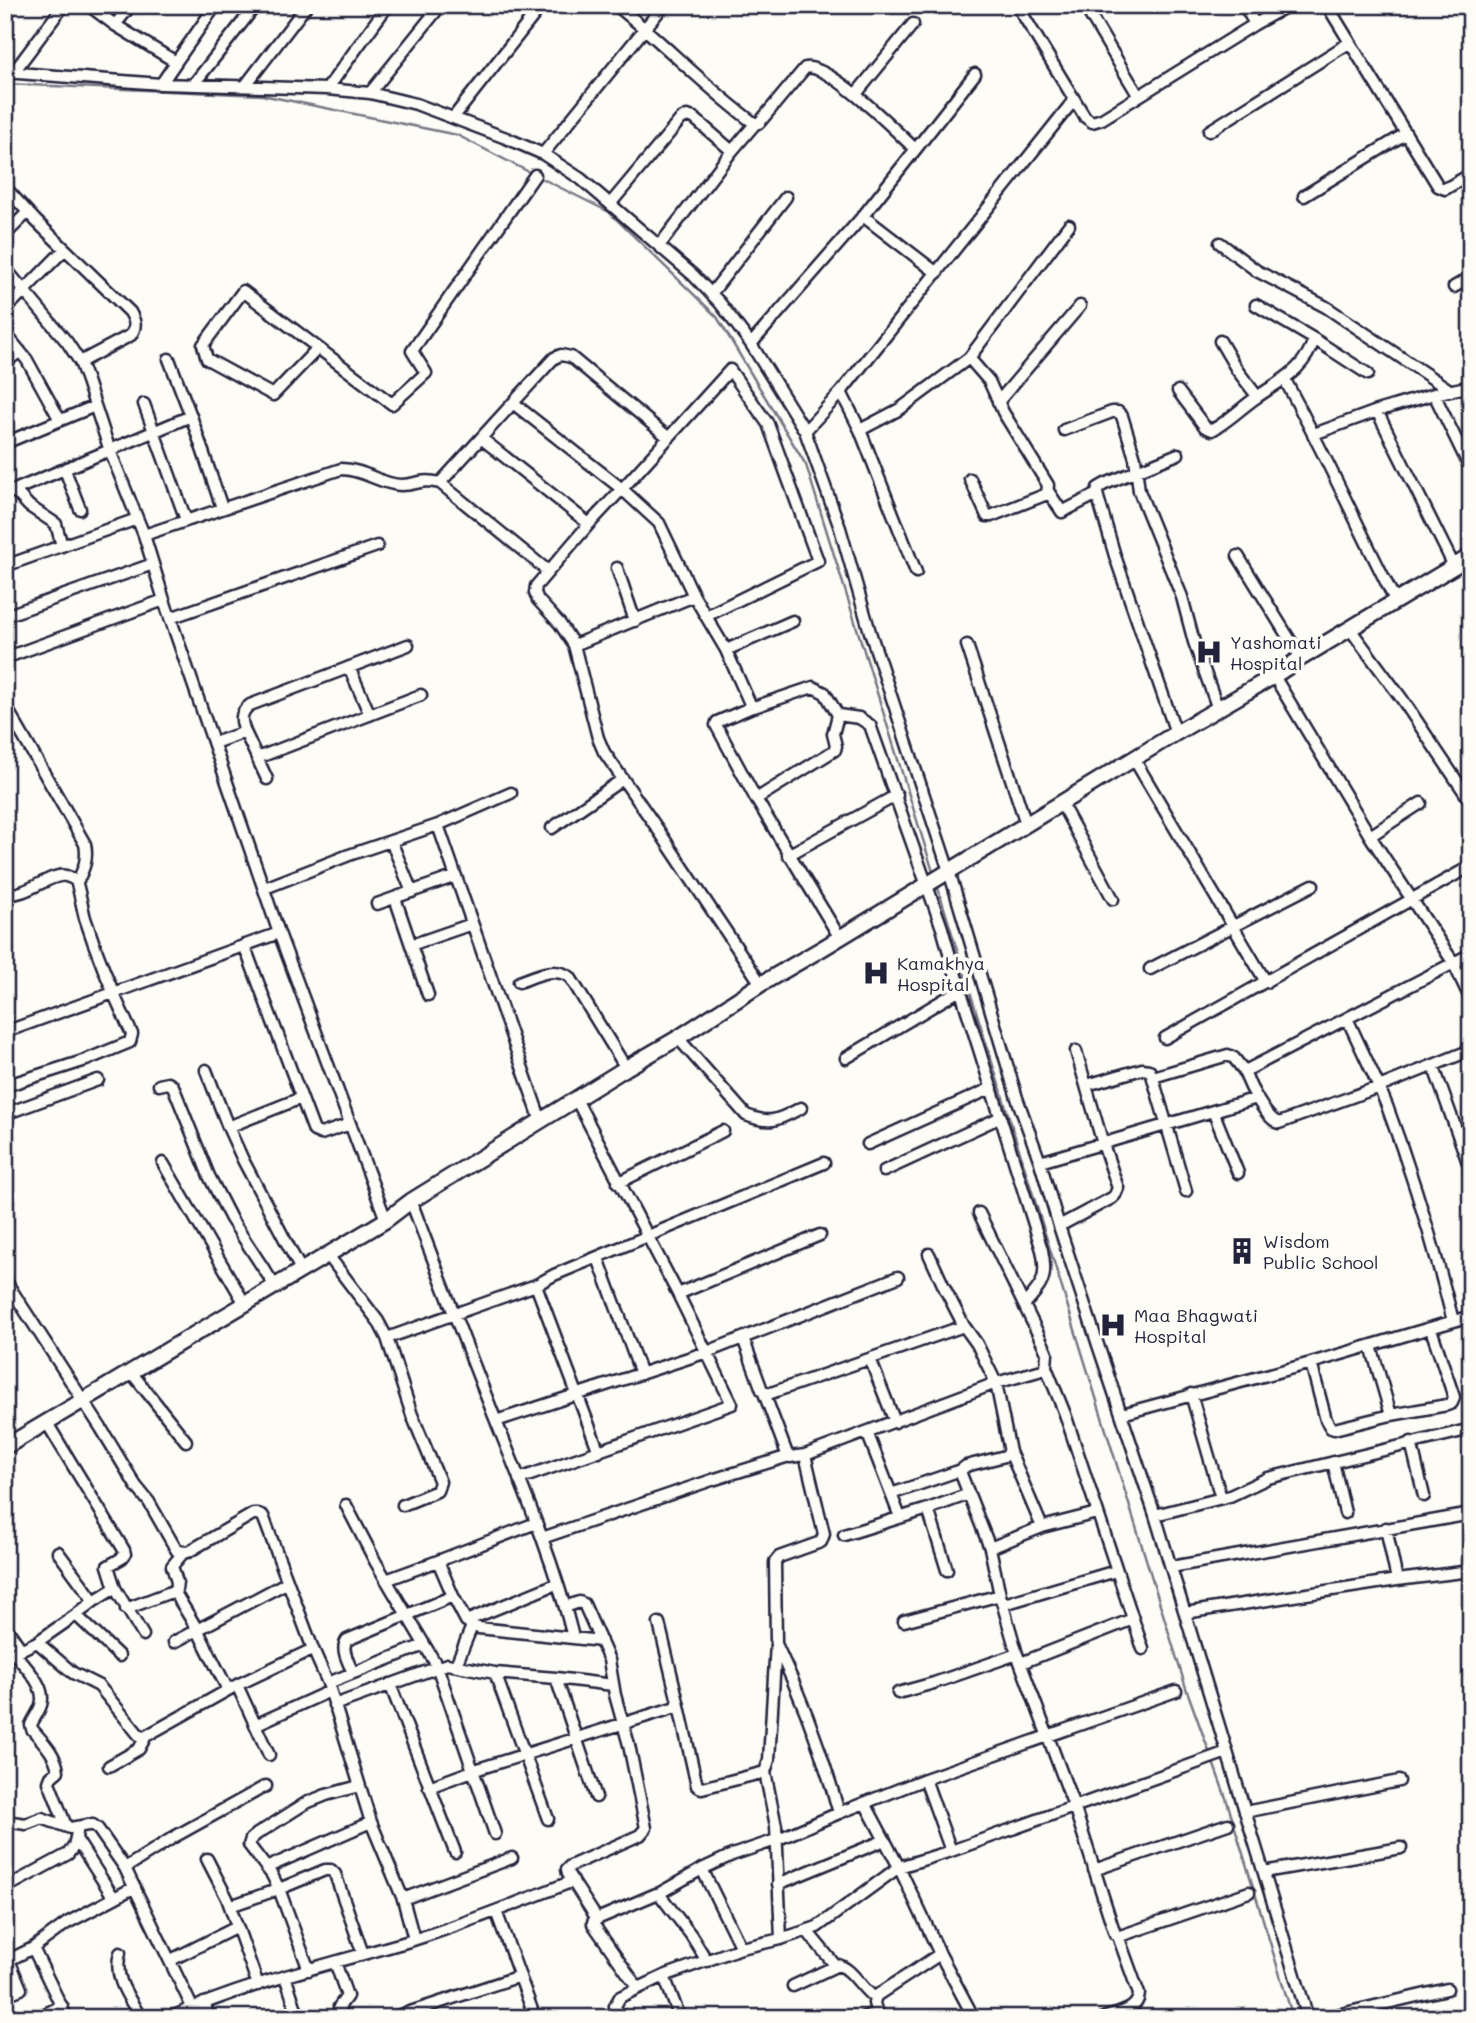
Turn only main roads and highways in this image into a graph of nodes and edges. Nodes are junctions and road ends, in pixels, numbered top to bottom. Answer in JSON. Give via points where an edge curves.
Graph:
{"nodes":[{"id":1,"x":1471,"y":556,"type":"edge"},
{"id":2,"x":5,"y":1447,"type":"edge"}],
"edges":[{"from":1,"to":2,"type":"main road","via":[[761,984],[386,1220]]}]}
